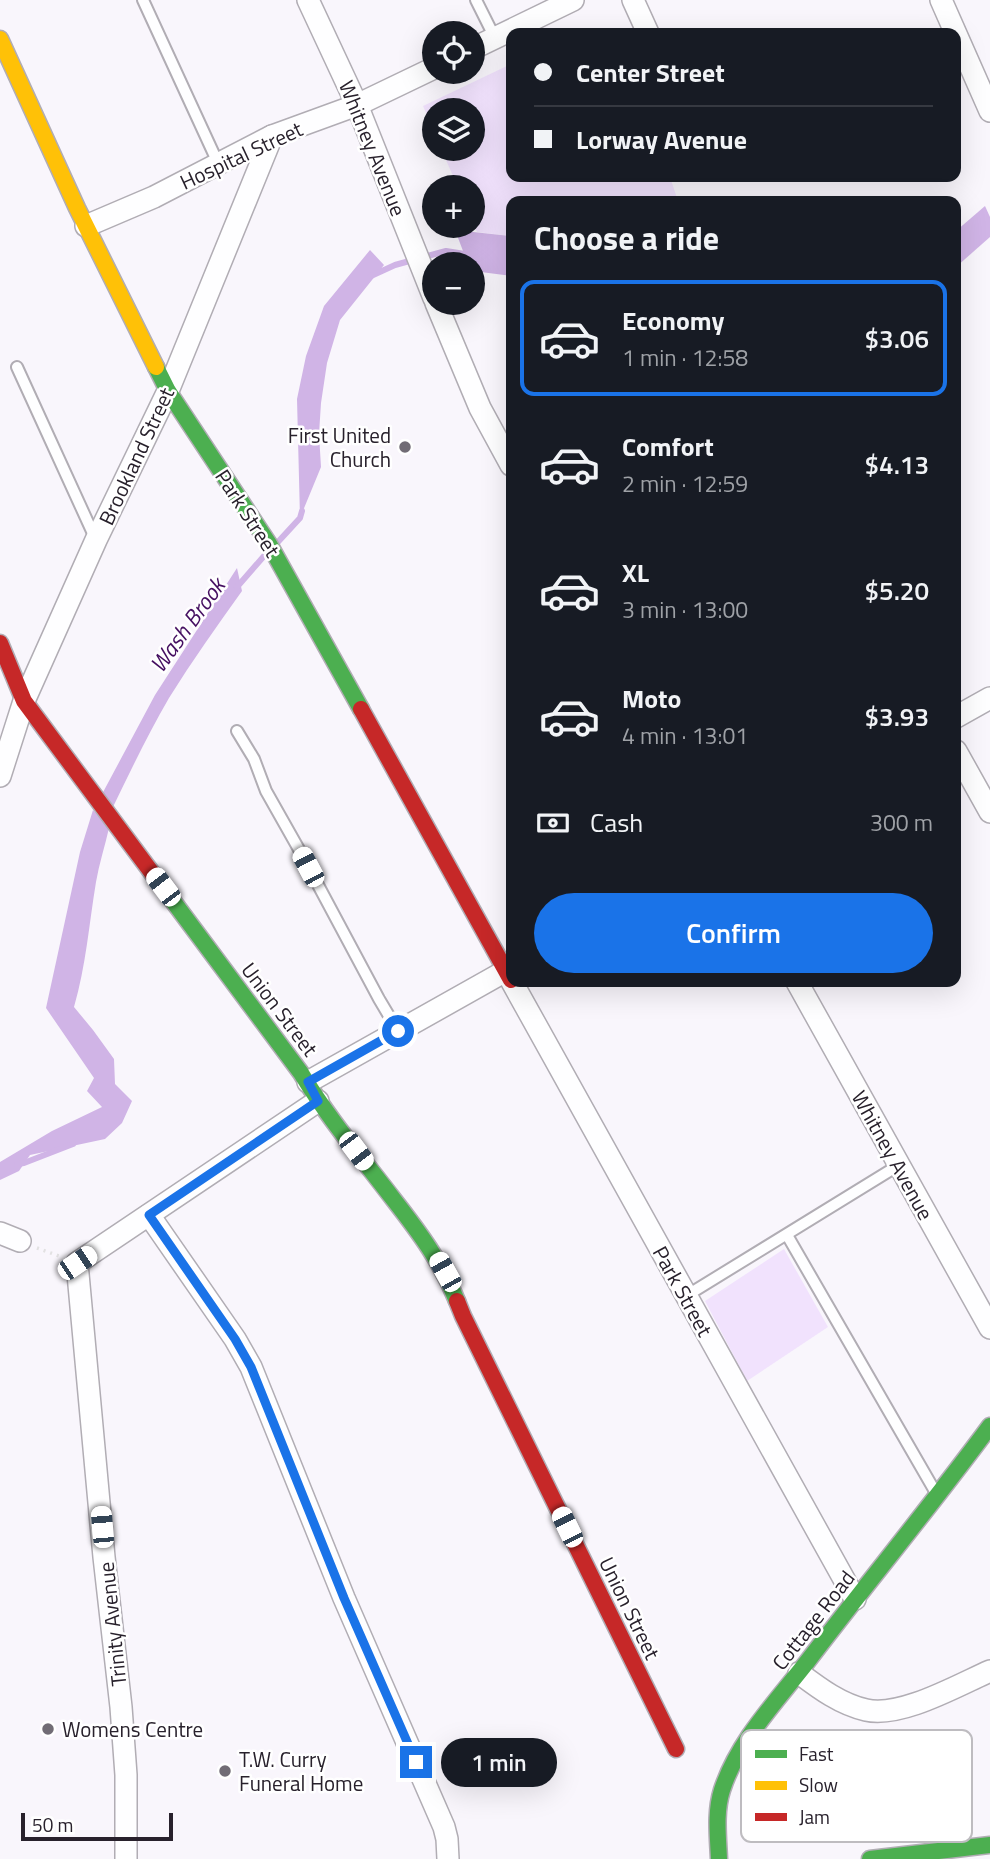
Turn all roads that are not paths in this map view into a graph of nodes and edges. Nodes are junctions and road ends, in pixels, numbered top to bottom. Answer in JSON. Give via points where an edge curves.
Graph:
{"nodes":[{"id":1,"x":143,"y":0,"type":"edge"},
{"id":2,"x":308,"y":0,"type":"edge"},
{"id":3,"x":476,"y":0,"type":"edge"},
{"id":4,"x":573,"y":0,"type":"edge"},
{"id":5,"x":633,"y":0,"type":"edge"},
{"id":6,"x":941,"y":0,"type":"edge"},
{"id":7,"x":516,"y":28,"type":"edge"},
{"id":8,"x":646,"y":28,"type":"edge"},
{"id":9,"x":953,"y":28,"type":"edge"},
{"id":10,"x":506,"y":33,"type":"edge"},
{"id":11,"x":495,"y":38,"type":"junction"},
{"id":12,"x":0,"y":40,"type":"edge"},
{"id":13,"x":485,"y":43,"type":"edge"},
{"id":14,"x":961,"y":45,"type":"edge"},
{"id":15,"x":422,"y":74,"type":"edge"},
{"id":16,"x":357,"y":105,"type":"junction"},
{"id":17,"x":990,"y":111,"type":"edge"},
{"id":18,"x":272,"y":136,"type":"junction"},
{"id":19,"x":218,"y":163,"type":"junction"},
{"id":20,"x":86,"y":226,"type":"junction"},
{"id":21,"x":422,"y":268,"type":"edge"},
{"id":22,"x":441,"y":315,"type":"edge"},
{"id":23,"x":17,"y":367,"type":"dead end"},
{"id":24,"x":168,"y":391,"type":"junction"},
{"id":25,"x":506,"y":456,"type":"edge"},
{"id":26,"x":96,"y":540,"type":"junction"},
{"id":27,"x":0,"y":643,"type":"edge"},
{"id":28,"x":990,"y":698,"type":"edge"},
{"id":29,"x":24,"y":701,"type":"junction"},
{"id":30,"x":961,"y":714,"type":"edge"},
{"id":31,"x":237,"y":731,"type":"dead end"},
{"id":32,"x":961,"y":760,"type":"edge"},
{"id":33,"x":0,"y":776,"type":"edge"},
{"id":34,"x":990,"y":812,"type":"edge"},
{"id":35,"x":506,"y":968,"type":"edge"},
{"id":36,"x":506,"y":977,"type":"edge"},
{"id":37,"x":517,"y":987,"type":"edge"},
{"id":38,"x":800,"y":987,"type":"edge"},
{"id":39,"x":398,"y":1031,"type":"junction"},
{"id":40,"x":308,"y":1082,"type":"junction"},
{"id":41,"x":318,"y":1101,"type":"junction"},
{"id":42,"x":899,"y":1165,"type":"junction"},
{"id":43,"x":149,"y":1215,"type":"junction"},
{"id":44,"x":787,"y":1235,"type":"junction"},
{"id":45,"x":686,"y":1296,"type":"junction"},
{"id":46,"x":990,"y":1328,"type":"edge"},
{"id":47,"x":990,"y":1426,"type":"edge"},
{"id":48,"x":938,"y":1496,"type":"junction"},
{"id":49,"x":855,"y":1599,"type":"junction"},
{"id":50,"x":990,"y":1671,"type":"edge"},
{"id":51,"x":799,"y":1672,"type":"junction"},
{"id":52,"x":755,"y":1730,"type":"edge"},
{"id":53,"x":676,"y":1749,"type":"dead end"},
{"id":54,"x":741,"y":1749,"type":"edge"},
{"id":55,"x":990,"y":1845,"type":"edge"},
{"id":56,"x":913,"y":1857,"type":"edge"},
{"id":57,"x":126,"y":1859,"type":"edge"},
{"id":58,"x":449,"y":1859,"type":"edge"},
{"id":59,"x":719,"y":1859,"type":"edge"},
{"id":60,"x":870,"y":1859,"type":"edge"}],
"edges":[{"from":1,"to":19,"type":"lane"},
{"from":2,"to":16,"type":"street","name":"Whitney Avenue"},
{"from":3,"to":11,"type":"lane"},
{"from":4,"to":7,"type":"street"},
{"from":5,"to":8,"type":"street"},
{"from":6,"to":9,"type":"street"},
{"from":10,"to":11,"type":"street"},
{"from":11,"to":13,"type":"street"},
{"from":12,"to":20,"type":"street","name":"Park Street"},
{"from":14,"to":17,"type":"street"},
{"from":15,"to":16,"type":"street","name":"Hospital Street"},
{"from":16,"to":18,"type":"street","name":"Hospital Street"},
{"from":16,"to":21,"type":"street","name":"Whitney Avenue"},
{"from":18,"to":19,"type":"street","name":"Hospital Street"},
{"from":18,"to":24,"type":"street","name":"Brookland Street"},
{"from":19,"to":20,"type":"street","name":"Hospital Street"},
{"from":20,"to":24,"type":"street","name":"Park Street"},
{"from":22,"to":25,"type":"street","via":[[480,408]]},
{"from":23,"to":26,"type":"lane"},
{"from":24,"to":26,"type":"street","name":"Brookland Street"},
{"from":24,"to":35,"type":"street","name":"Park Street","via":[[269,544]]},
{"from":26,"to":29,"type":"street","name":"Brookland Street"},
{"from":27,"to":29,"type":"street","name":"Union Street"},
{"from":28,"to":30,"type":"street"},
{"from":29,"to":33,"type":"street","name":"Brookland Street"},
{"from":29,"to":40,"type":"street","name":"Union Street"},
{"from":31,"to":39,"type":"lane"},
{"from":32,"to":34,"type":"street"},
{"from":36,"to":39,"type":"street"},
{"from":37,"to":45,"type":"street","name":"Park Street"},
{"from":38,"to":42,"type":"street","name":"Whitney Avenue"},
{"from":39,"to":40,"type":"street"},
{"from":40,"to":41,"type":"street","name":"Union Street"},
{"from":41,"to":43,"type":"street"},
{"from":41,"to":53,"type":"street","name":"Union Street","via":[[445,1272]]},
{"from":42,"to":44,"type":"lane"},
{"from":42,"to":46,"type":"street","name":"Whitney Avenue"},
{"from":43,"to":57,"type":"street","name":"Trinity Avenue","via":[[77,1263],[121,1707]]},
{"from":43,"to":58,"type":"street","via":[[251,1367],[344,1598],[444,1827]]},
{"from":44,"to":45,"type":"lane"},
{"from":44,"to":48,"type":"lane"},
{"from":45,"to":49,"type":"street","name":"Park Street"},
{"from":47,"to":48,"type":"street","name":"Cottage Road"},
{"from":48,"to":49,"type":"street","name":"Cottage Road"},
{"from":49,"to":51,"type":"street","name":"Cottage Road"},
{"from":50,"to":51,"type":"street","via":[[921,1702],[888,1711],[846,1703]]},
{"from":51,"to":52,"type":"street","name":"Cottage Road"},
{"from":54,"to":59,"type":"street","name":"Cottage Road","via":[[720,1797]]},
{"from":55,"to":56,"type":"street"},
{"from":56,"to":60,"type":"street"}]}
